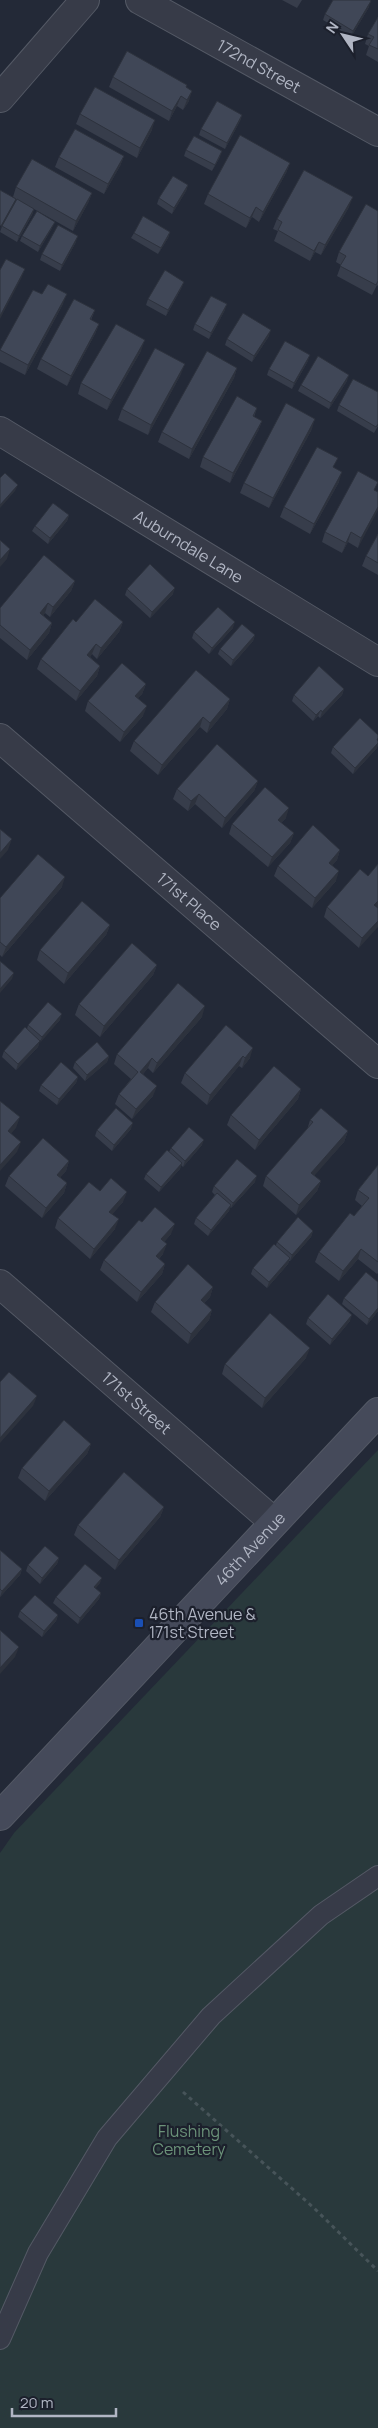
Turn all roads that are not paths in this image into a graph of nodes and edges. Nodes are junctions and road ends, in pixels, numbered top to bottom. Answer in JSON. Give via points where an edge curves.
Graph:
{"nodes":[{"id":1,"x":85,"y":0,"type":"edge"},
{"id":2,"x":140,"y":0,"type":"edge"},
{"id":3,"x":0,"y":98,"type":"edge"},
{"id":4,"x":378,"y":132,"type":"edge"},
{"id":5,"x":0,"y":431,"type":"edge"},
{"id":6,"x":378,"y":662,"type":"edge"},
{"id":7,"x":0,"y":738,"type":"edge"},
{"id":8,"x":378,"y":1064,"type":"edge"},
{"id":9,"x":0,"y":1284,"type":"edge"},
{"id":10,"x":378,"y":1412,"type":"edge"},
{"id":11,"x":274,"y":1522,"type":"junction"},
{"id":12,"x":0,"y":1816,"type":"edge"},
{"id":13,"x":378,"y":1876,"type":"edge"},
{"id":14,"x":0,"y":2339,"type":"edge"}],
"edges":[{"from":1,"to":3,"type":"street"},
{"from":2,"to":4,"type":"street","name":"172nd Street"},
{"from":5,"to":6,"type":"street","name":"Auburndale Lane"},
{"from":7,"to":8,"type":"street","name":"171st Place"},
{"from":9,"to":11,"type":"street","name":"171st Street"},
{"from":10,"to":11,"type":"street","name":"46th Avenue"},
{"from":11,"to":12,"type":"street","name":"46th Avenue"},
{"from":13,"to":14,"type":"lane","via":[[321,1915],[211,2016],[107,2138],[38,2253]]}]}
